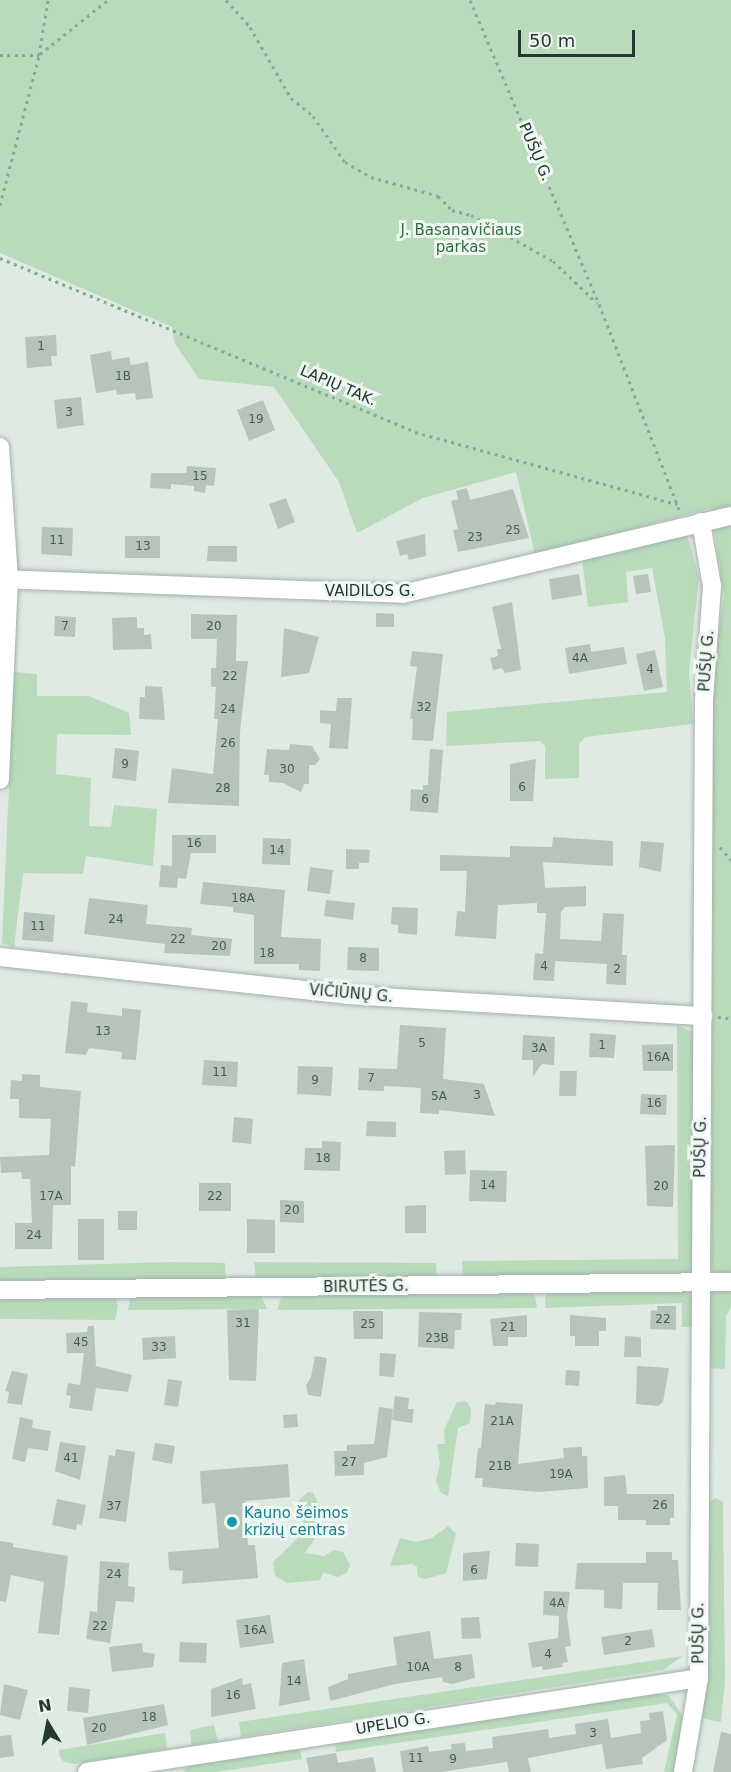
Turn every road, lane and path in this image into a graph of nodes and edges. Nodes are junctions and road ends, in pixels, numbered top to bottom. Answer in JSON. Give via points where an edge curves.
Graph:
{"nodes":[{"id":1,"x":48,"y":0,"type":"edge"},
{"id":2,"x":108,"y":0,"type":"edge"},
{"id":3,"x":226,"y":0,"type":"edge"},
{"id":4,"x":470,"y":0,"type":"edge"},
{"id":5,"x":0,"y":55,"type":"edge"},
{"id":6,"x":39,"y":55,"type":"junction"},
{"id":7,"x":0,"y":205,"type":"edge"},
{"id":8,"x":0,"y":258,"type":"edge"},
{"id":9,"x":599,"y":304,"type":"junction"},
{"id":10,"x":0,"y":447,"type":"edge"},
{"id":11,"x":677,"y":504,"type":"junction"},
{"id":12,"x":731,"y":516,"type":"edge"},
{"id":13,"x":693,"y":525,"type":"junction"},
{"id":14,"x":5,"y":579,"type":"edge"},
{"id":15,"x":0,"y":780,"type":"edge"},
{"id":16,"x":0,"y":957,"type":"edge"},
{"id":17,"x":703,"y":1016,"type":"junction"},
{"id":18,"x":731,"y":1282,"type":"edge"},
{"id":19,"x":700,"y":1283,"type":"junction"},
{"id":20,"x":0,"y":1290,"type":"edge"},
{"id":21,"x":699,"y":1678,"type":"junction"},
{"id":22,"x":87,"y":1772,"type":"edge"},
{"id":23,"x":683,"y":1772,"type":"edge"}],
"edges":[{"from":1,"to":6,"type":"path"},
{"from":2,"to":6,"type":"path"},
{"from":3,"to":9,"type":"path","via":[[250,27],[291,98],[313,116],[345,162],[371,177],[438,196],[452,210],[471,215],[553,261]]},
{"from":4,"to":9,"type":"path","name":"PUŠŲ G."},
{"from":5,"to":6,"type":"path"},
{"from":6,"to":7,"type":"path"},
{"from":8,"to":11,"type":"path","name":"LAPIŲ TAK.","via":[[415,432]]},
{"from":9,"to":11,"type":"path"},
{"from":10,"to":14,"type":"street"},
{"from":11,"to":13,"type":"path"},
{"from":12,"to":13,"type":"street","name":"VAIDILOS G."},
{"from":13,"to":14,"type":"street","name":"VAIDILOS G.","via":[[403,594]]},
{"from":13,"to":17,"type":"street","name":"PUŠŲ G.","via":[[712,586],[704,700]]},
{"from":14,"to":15,"type":"street"},
{"from":16,"to":17,"type":"street","name":"VIČIŪNŲ G.","via":[[348,994]]},
{"from":17,"to":19,"type":"street","name":"PUŠŲ G."},
{"from":18,"to":19,"type":"street","name":"BIRUTĖS G."},
{"from":19,"to":20,"type":"street","name":"BIRUTĖS G."},
{"from":19,"to":21,"type":"street","name":"PUŠŲ G."},
{"from":21,"to":22,"type":"street","name":"UPELIO G."},
{"from":21,"to":23,"type":"street","name":"PUŠŲ G."}]}
